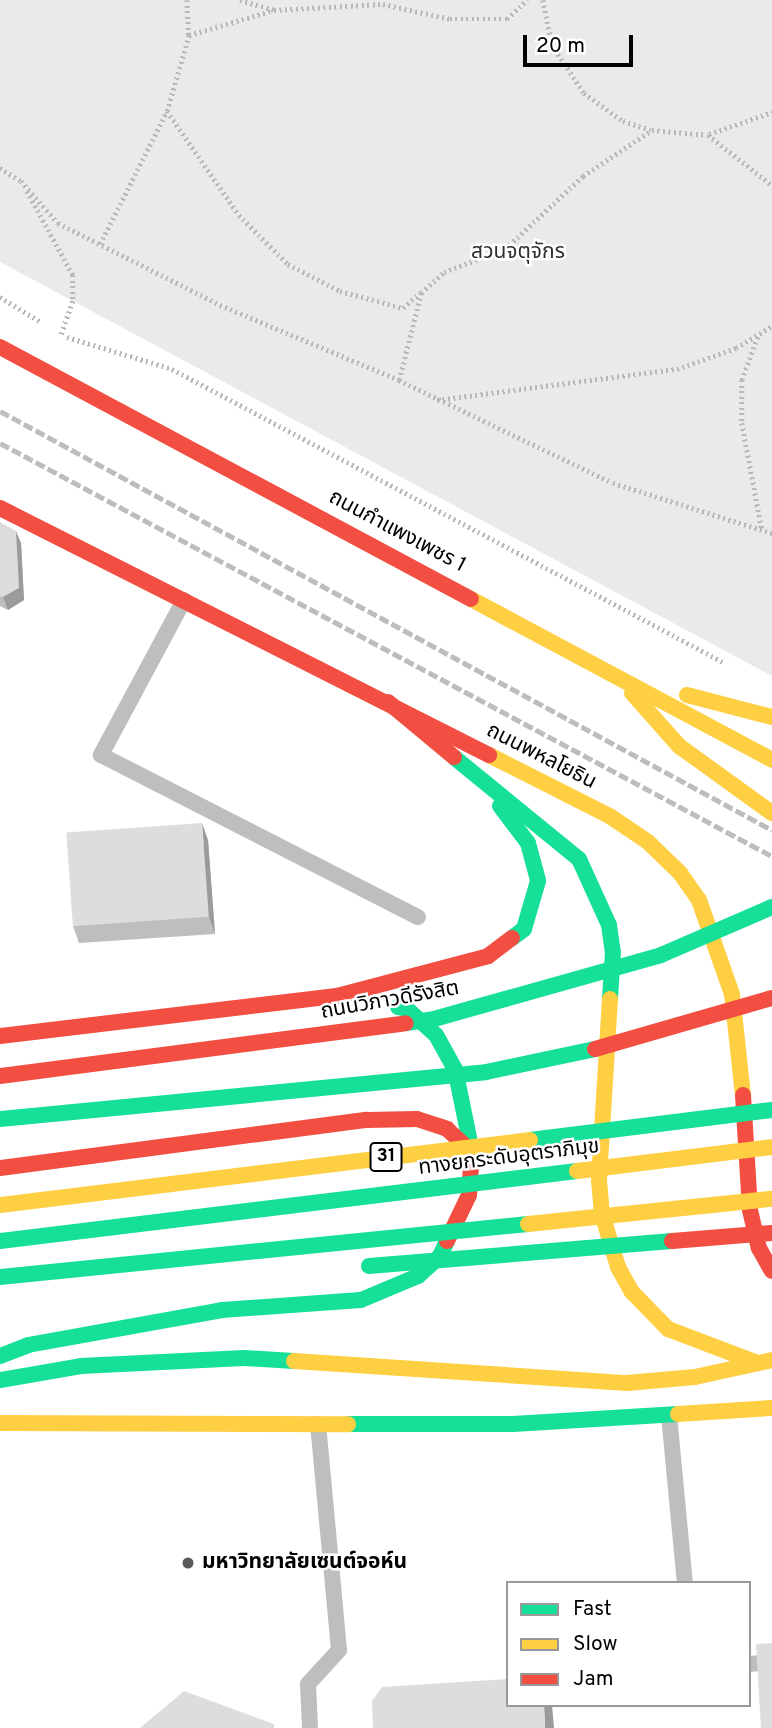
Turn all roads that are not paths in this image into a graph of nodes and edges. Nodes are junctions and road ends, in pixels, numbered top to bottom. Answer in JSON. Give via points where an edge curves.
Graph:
{"nodes":[{"id":1,"x":0,"y":347,"type":"edge"},
{"id":2,"x":0,"y":508,"type":"edge"},
{"id":3,"x":184,"y":600,"type":"junction"},
{"id":4,"x":614,"y":673,"type":"junction"},
{"id":5,"x":388,"y":702,"type":"junction"},
{"id":6,"x":772,"y":717,"type":"edge"},
{"id":7,"x":454,"y":757,"type":"junction"},
{"id":8,"x":772,"y":760,"type":"edge"},
{"id":9,"x":772,"y":813,"type":"edge"},
{"id":10,"x":699,"y":900,"type":"junction"},
{"id":11,"x":772,"y":907,"type":"edge"},
{"id":12,"x":418,"y":917,"type":"dead end"},
{"id":13,"x":735,"y":945,"type":"dead end"},
{"id":14,"x":756,"y":988,"type":"dead end"},
{"id":15,"x":337,"y":996,"type":"junction"},
{"id":16,"x":772,"y":998,"type":"edge"},
{"id":17,"x":772,"y":1020,"type":"edge"},
{"id":18,"x":0,"y":1036,"type":"edge"},
{"id":19,"x":0,"y":1076,"type":"edge"},
{"id":20,"x":772,"y":1110,"type":"edge"},
{"id":21,"x":0,"y":1119,"type":"edge"},
{"id":22,"x":772,"y":1147,"type":"edge"},
{"id":23,"x":472,"y":1152,"type":"junction"},
{"id":24,"x":0,"y":1168,"type":"edge"},
{"id":25,"x":772,"y":1199,"type":"edge"},
{"id":26,"x":0,"y":1205,"type":"edge"},
{"id":27,"x":772,"y":1233,"type":"edge"},
{"id":28,"x":0,"y":1241,"type":"edge"},
{"id":29,"x":345,"y":1268,"type":"dead end"},
{"id":30,"x":772,"y":1271,"type":"edge"},
{"id":31,"x":0,"y":1277,"type":"edge"},
{"id":32,"x":0,"y":1356,"type":"edge"},
{"id":33,"x":772,"y":1360,"type":"edge"},
{"id":34,"x":755,"y":1363,"type":"junction"},
{"id":35,"x":0,"y":1380,"type":"edge"},
{"id":36,"x":772,"y":1408,"type":"edge"},
{"id":37,"x":669,"y":1415,"type":"junction"},
{"id":38,"x":318,"y":1422,"type":"junction"},
{"id":39,"x":0,"y":1423,"type":"edge"},
{"id":40,"x":685,"y":1581,"type":"edge"},
{"id":41,"x":772,"y":1662,"type":"edge"},
{"id":42,"x":751,"y":1664,"type":"edge"},
{"id":43,"x":310,"y":1728,"type":"edge"}],
"edges":[{"from":1,"to":4,"type":"main road","name":"ถนนกำแพงเพชร 1"},
{"from":2,"to":3,"type":"main road","name":"ถนนพหลโยธิน"},
{"from":3,"to":5,"type":"main road","name":"ถนนพหลโยธิน"},
{"from":3,"to":12,"type":"lane","via":[[100,755]]},
{"from":4,"to":6,"type":"main road"},
{"from":4,"to":8,"type":"main road","name":"ถนนกำแพงเพชร 1"},
{"from":4,"to":9,"type":"main road","via":[[679,746]]},
{"from":5,"to":7,"type":"main road"},
{"from":5,"to":10,"type":"main road","name":"ถนนพหลโยธิน","via":[[611,817],[648,842],[680,873]]},
{"from":7,"to":15,"type":"main road","via":[[528,843],[538,881],[524,929],[488,956]]},
{"from":7,"to":34,"type":"main road","via":[[579,859],[609,925],[612,952],[599,1180],[618,1267],[632,1292],[668,1329]]},
{"from":10,"to":13,"type":"main road"},
{"from":10,"to":30,"type":"main road","name":"ถนนพหลโยธิน","via":[[735,1007],[750,1210],[759,1248]]},
{"from":11,"to":19,"type":"main road","name":"ถนนวิภาวดีรังสิต","bridge":true,"via":[[661,955],[434,1018]]},
{"from":14,"to":17,"type":"main road"},
{"from":15,"to":18,"type":"main road"},
{"from":15,"to":23,"type":"main road","via":[[407,1009],[436,1035],[455,1069]]},
{"from":16,"to":21,"type":"main road","bridge":true,"via":[[590,1050],[486,1072]]},
{"from":20,"to":26,"type":"main road","number":"31","bridge":true},
{"from":22,"to":28,"type":"main road","name":"ทางยกระดับอุตราภิมุข","number":"31","bridge":true},
{"from":23,"to":24,"type":"main road","via":[[447,1129],[416,1119],[367,1120]]},
{"from":23,"to":32,"type":"main road","via":[[469,1195],[440,1256],[418,1276],[361,1300],[222,1310],[28,1345]]},
{"from":25,"to":31,"type":"main road","bridge":true},
{"from":27,"to":29,"type":"main road","bridge":true},
{"from":33,"to":34,"type":"main road"},
{"from":34,"to":35,"type":"main road","via":[[695,1377],[627,1382],[244,1358],[168,1359],[81,1366]]},
{"from":36,"to":37,"type":"main road"},
{"from":37,"to":38,"type":"main road","via":[[513,1424]]},
{"from":37,"to":40,"type":"lane"},
{"from":38,"to":39,"type":"main road"},
{"from":38,"to":43,"type":"lane","via":[[339,1650],[308,1684]]},
{"from":41,"to":42,"type":"lane"}]}
